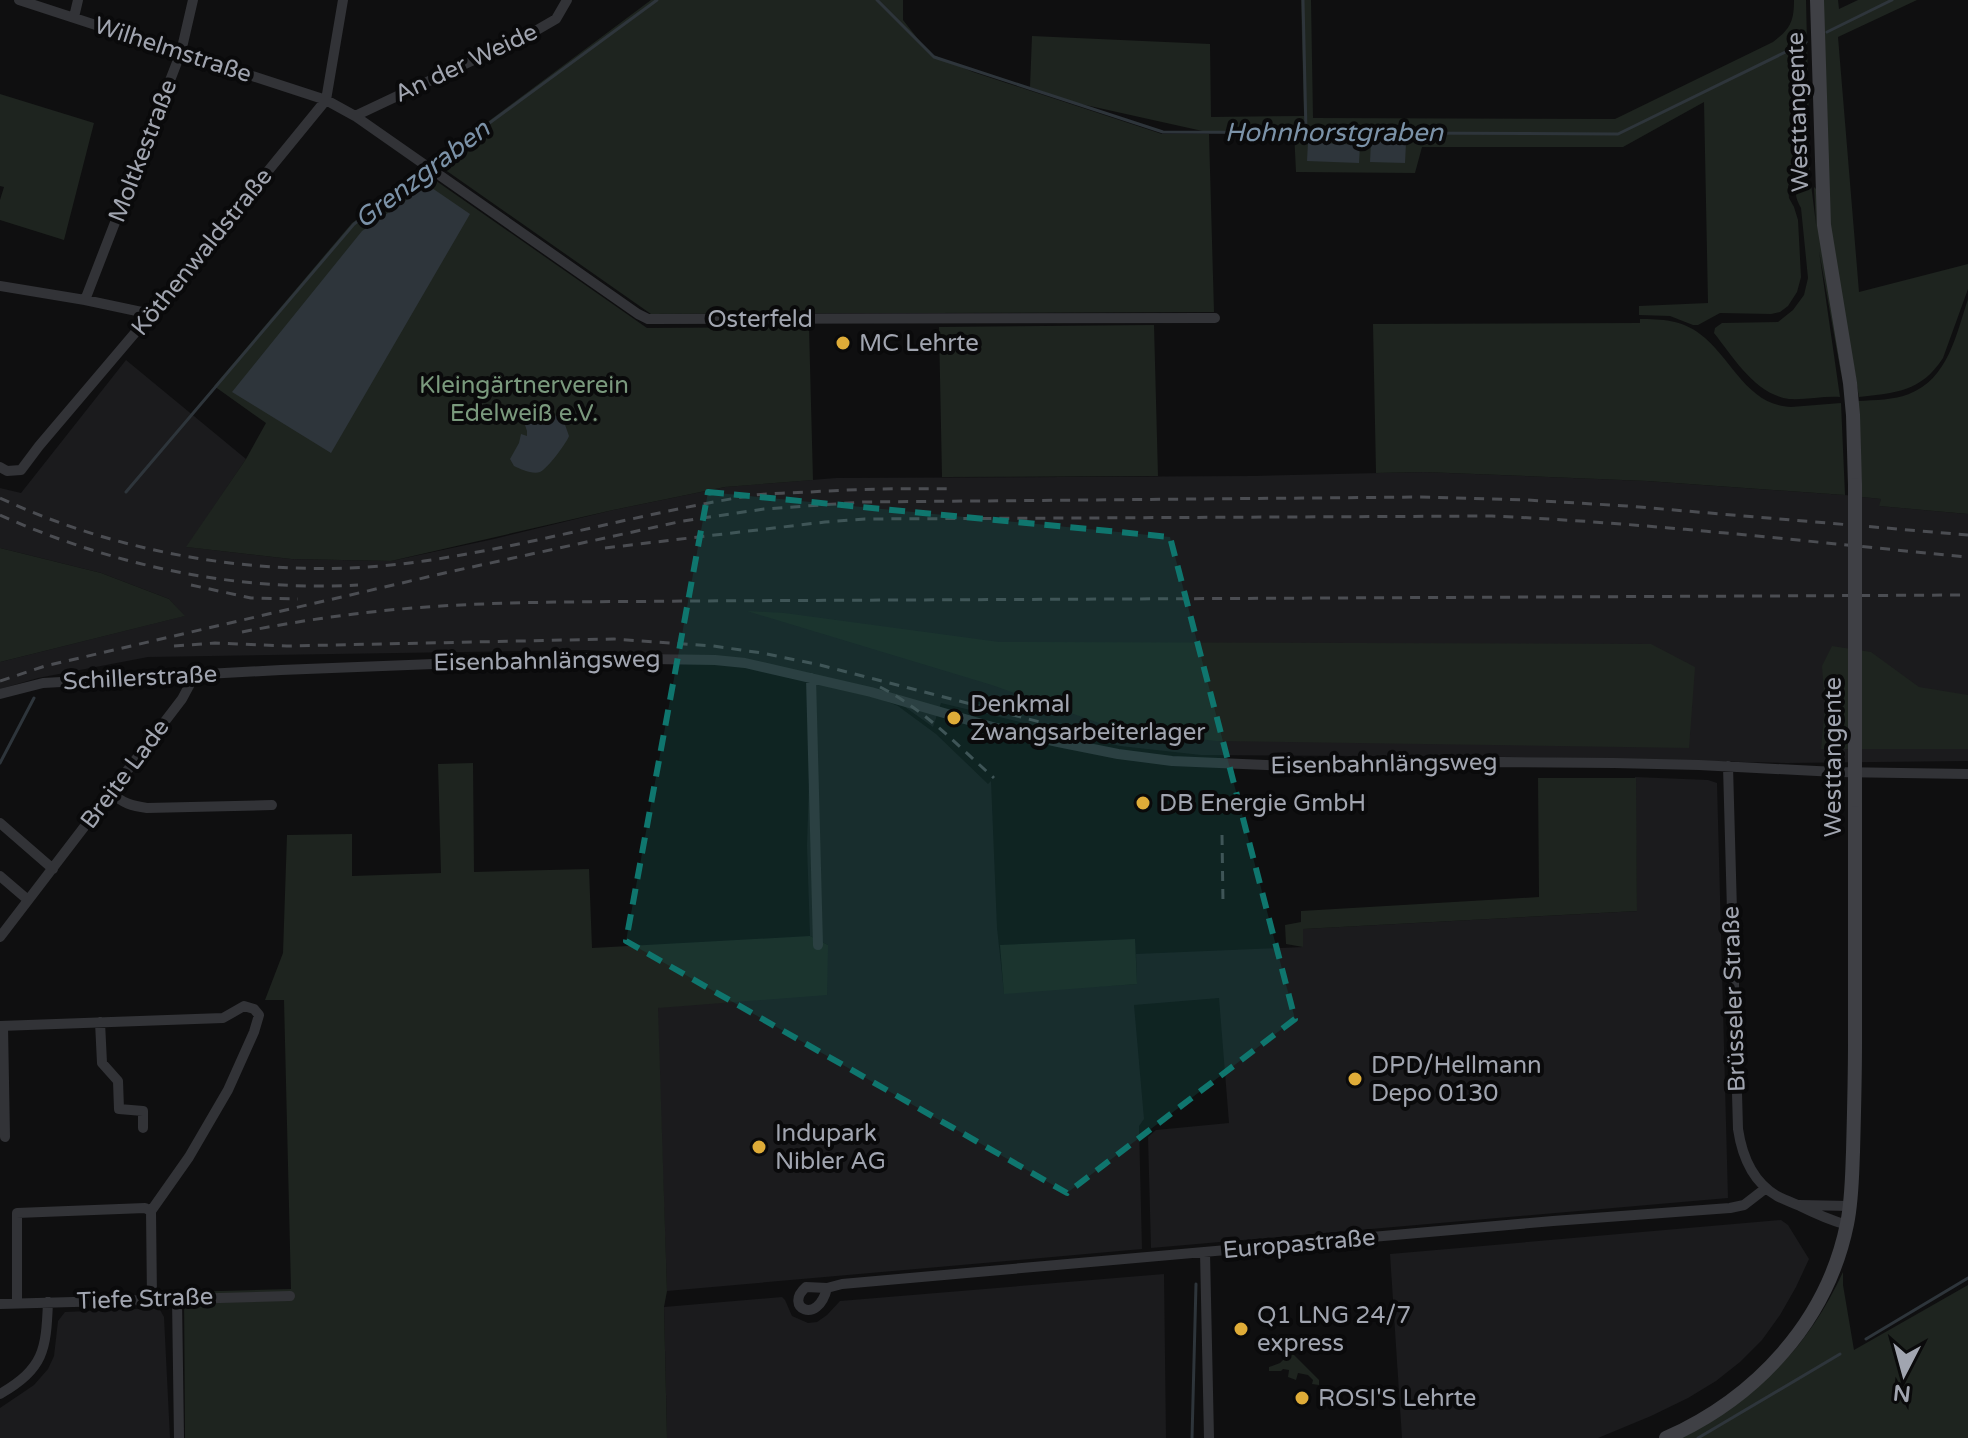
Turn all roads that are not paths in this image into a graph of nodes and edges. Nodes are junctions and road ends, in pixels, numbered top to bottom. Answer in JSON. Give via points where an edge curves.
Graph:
{"nodes":[{"id":1,"x":19,"y":0,"type":"edge"},
{"id":2,"x":78,"y":0,"type":"edge"},
{"id":3,"x":193,"y":0,"type":"edge"},
{"id":4,"x":343,"y":0,"type":"edge"},
{"id":5,"x":567,"y":0,"type":"edge"},
{"id":6,"x":1817,"y":0,"type":"edge"},
{"id":7,"x":74,"y":17,"type":"junction"},
{"id":8,"x":181,"y":52,"type":"junction"},
{"id":9,"x":326,"y":100,"type":"junction"},
{"id":10,"x":355,"y":116,"type":"junction"},
{"id":11,"x":430,"y":168,"type":"joint"},
{"id":12,"x":0,"y":286,"type":"edge"},
{"id":13,"x":85,"y":300,"type":"junction"},
{"id":14,"x":151,"y":314,"type":"junction"},
{"id":15,"x":1215,"y":318,"type":"dead end"},
{"id":16,"x":3,"y":469,"type":"edge"},
{"id":17,"x":281,"y":670,"type":"joint"},
{"id":18,"x":190,"y":675,"type":"junction"},
{"id":19,"x":811,"y":678,"type":"junction"},
{"id":20,"x":0,"y":694,"type":"edge"},
{"id":21,"x":1728,"y":766,"type":"junction"},
{"id":22,"x":1968,"y":774,"type":"edge"},
{"id":23,"x":112,"y":793,"type":"junction"},
{"id":24,"x":272,"y":805,"type":"dead end"},
{"id":25,"x":0,"y":823,"type":"edge"},
{"id":26,"x":53,"y":869,"type":"junction"},
{"id":27,"x":0,"y":876,"type":"edge"},
{"id":28,"x":28,"y":900,"type":"junction"},
{"id":29,"x":1,"y":934,"type":"edge"},
{"id":30,"x":818,"y":945,"type":"dead end"},
{"id":31,"x":100,"y":1022,"type":"junction"},
{"id":32,"x":1,"y":1026,"type":"edge"},
{"id":33,"x":143,"y":1128,"type":"dead end"},
{"id":34,"x":5,"y":1137,"type":"dead end"},
{"id":35,"x":1766,"y":1188,"type":"junction"},
{"id":36,"x":1797,"y":1205,"type":"junction"},
{"id":37,"x":1850,"y":1206,"type":"junction"},
{"id":38,"x":151,"y":1211,"type":"junction"},
{"id":39,"x":1847,"y":1225,"type":"junction"},
{"id":40,"x":1205,"y":1252,"type":"junction"},
{"id":41,"x":827,"y":1288,"type":"dead end"},
{"id":42,"x":290,"y":1296,"type":"dead end"},
{"id":43,"x":177,"y":1298,"type":"junction"},
{"id":44,"x":152,"y":1299,"type":"junction"},
{"id":45,"x":48,"y":1302,"type":"junction"},
{"id":46,"x":17,"y":1303,"type":"junction"},
{"id":47,"x":0,"y":1304,"type":"edge"},
{"id":48,"x":0,"y":1394,"type":"edge"},
{"id":49,"x":179,"y":1438,"type":"edge"},
{"id":50,"x":1209,"y":1438,"type":"edge"},
{"id":51,"x":1666,"y":1438,"type":"edge"}],
"edges":[{"from":1,"to":7,"type":"street","name":"Wilhelmstraße"},
{"from":2,"to":7,"type":"street"},
{"from":3,"to":8,"type":"street","name":"Moltkestraße"},
{"from":4,"to":9,"type":"street","name":"Köthenwaldstraße"},
{"from":5,"to":10,"type":"street","name":"An der Weide","via":[[556,19],[537,30]]},
{"from":6,"to":37,"type":"main road","name":"Westtangente","bridge":true,"via":[[1824,225],[1850,383],[1855,485],[1855,1099]]},
{"from":7,"to":8,"type":"street","name":"Wilhelmstraße"},
{"from":8,"to":9,"type":"street","name":"Wilhelmstraße"},
{"from":8,"to":13,"type":"street","name":"Moltkestraße"},
{"from":9,"to":10,"type":"street","name":"Wilhelmstraße"},
{"from":9,"to":14,"type":"street","name":"Köthenwaldstraße"},
{"from":10,"to":11,"type":"street","name":"Wilhelmstraße"},
{"from":11,"to":15,"type":"street","name":"Osterfeld","via":[[648,319]]},
{"from":12,"to":13,"type":"street"},
{"from":13,"to":14,"type":"street"},
{"from":14,"to":16,"type":"street","name":"Köthenwaldstraße","via":[[21,470]]},
{"from":17,"to":18,"type":"street","name":"Schillerstraße"},
{"from":17,"to":19,"type":"street","name":"Eisenbahnlängsweg","via":[[651,658],[745,663]]},
{"from":18,"to":20,"type":"street","name":"Schillerstraße","via":[[43,683]]},
{"from":18,"to":23,"type":"street","name":"Breite Lade","via":[[182,699]]},
{"from":19,"to":21,"type":"street","name":"Eisenbahnlängsweg","via":[[996,728],[1172,761]]},
{"from":19,"to":30,"type":"street"},
{"from":21,"to":22,"type":"street","name":"Eisenbahnlängsweg"},
{"from":21,"to":35,"type":"street","name":"Brüsseler Straße","via":[[1738,1129],[1748,1165]]},
{"from":23,"to":24,"type":"street","via":[[120,801],[147,808]]},
{"from":23,"to":26,"type":"street","name":"Breite Lade"},
{"from":25,"to":26,"type":"street"},
{"from":26,"to":28,"type":"street","name":"Breite Lade"},
{"from":27,"to":28,"type":"street"},
{"from":28,"to":29,"type":"street","name":"Breite Lade"},
{"from":31,"to":32,"type":"street"},
{"from":31,"to":33,"type":"street","via":[[102,1063],[118,1081],[119,1109],[143,1111]]},
{"from":31,"to":38,"type":"street","via":[[223,1018],[244,1006],[259,1015],[228,1090]]},
{"from":32,"to":34,"type":"street"},
{"from":35,"to":36,"type":"street","name":"Brüsseler Straße"},
{"from":35,"to":40,"type":"street","name":"Europastraße","via":[[1744,1205],[1730,1208]]},
{"from":36,"to":37,"type":"street","name":"Brüsseler Straße"},
{"from":36,"to":39,"type":"street","name":"Brüsseler Straße"},
{"from":37,"to":39,"type":"main road","name":"Westtangente"},
{"from":38,"to":44,"type":"street"},
{"from":38,"to":46,"type":"street","via":[[17,1213]]},
{"from":39,"to":51,"type":"main road","name":"Westtangente","via":[[1824,1292],[1777,1361],[1750,1388]]},
{"from":40,"to":41,"type":"street","name":"Europastraße"},
{"from":40,"to":50,"type":"street"},
{"from":42,"to":43,"type":"street","name":"Tiefe Straße"},
{"from":43,"to":44,"type":"street","name":"Tiefe Straße"},
{"from":43,"to":49,"type":"street"},
{"from":44,"to":45,"type":"street","name":"Tiefe Straße"},
{"from":45,"to":46,"type":"street","name":"Tiefe Straße"},
{"from":45,"to":48,"type":"street","via":[[40,1360],[31,1373]]},
{"from":46,"to":47,"type":"street","name":"Tiefe Straße"}]}
